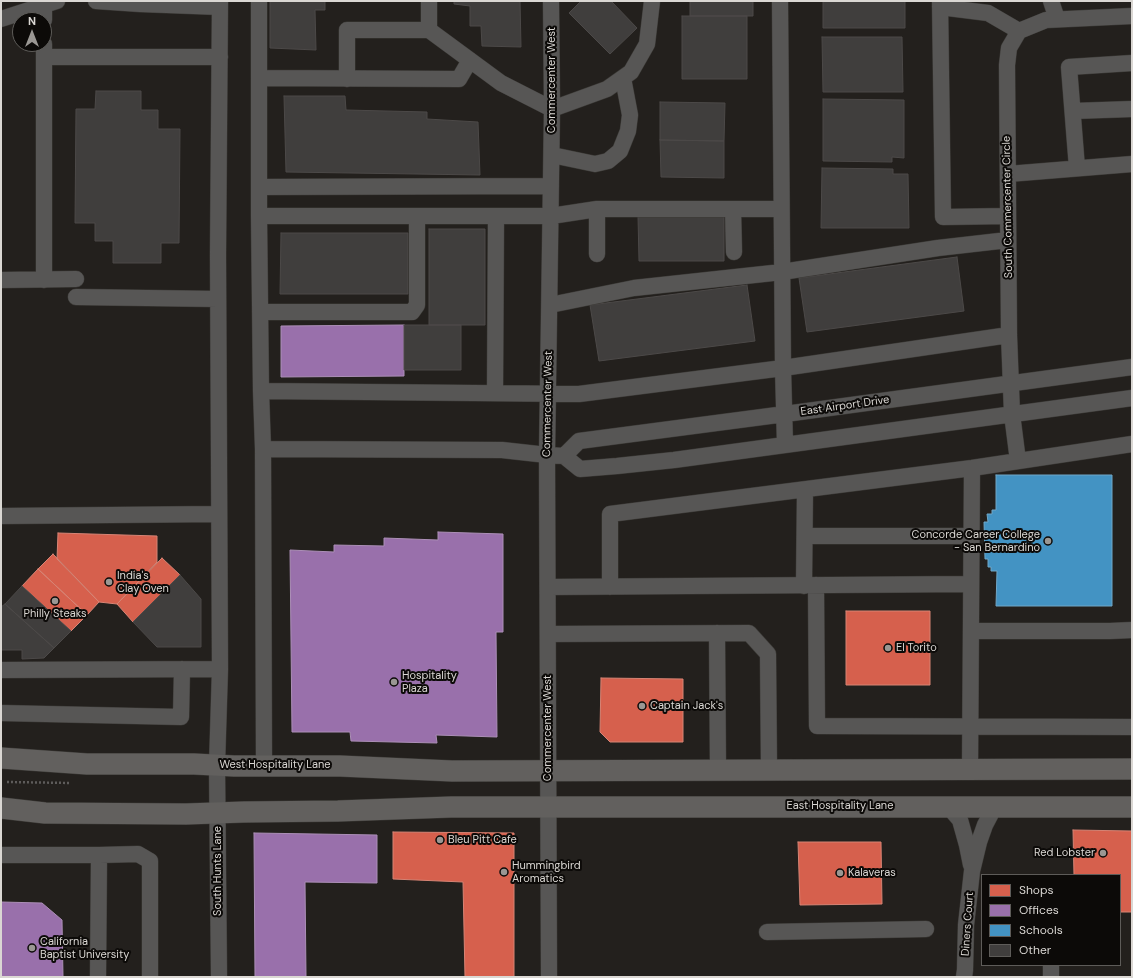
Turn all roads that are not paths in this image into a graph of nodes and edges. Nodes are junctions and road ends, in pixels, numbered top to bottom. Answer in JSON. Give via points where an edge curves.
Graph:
{"nodes":[{"id":1,"x":96,"y":1,"type":"edge"},
{"id":2,"x":259,"y":1,"type":"edge"},
{"id":3,"x":429,"y":1,"type":"edge"},
{"id":4,"x":551,"y":1,"type":"edge"},
{"id":5,"x":652,"y":1,"type":"edge"},
{"id":6,"x":780,"y":1,"type":"edge"},
{"id":7,"x":1052,"y":1,"type":"edge"},
{"id":8,"x":220,"y":4,"type":"edge"},
{"id":9,"x":940,"y":4,"type":"edge"},
{"id":10,"x":48,"y":9,"type":"edge"},
{"id":11,"x":1132,"y":16,"type":"edge"},
{"id":12,"x":1,"y":19,"type":"edge"},
{"id":13,"x":1051,"y":20,"type":"junction"},
{"id":14,"x":429,"y":30,"type":"junction"},
{"id":15,"x":1019,"y":31,"type":"junction"},
{"id":16,"x":52,"y":51,"type":"edge"},
{"id":17,"x":44,"y":52,"type":"edge"},
{"id":18,"x":220,"y":57,"type":"junction"},
{"id":19,"x":470,"y":60,"type":"junction"},
{"id":20,"x":1132,"y":62,"type":"edge"},
{"id":21,"x":259,"y":78,"type":"junction"},
{"id":22,"x":623,"y":78,"type":"junction"},
{"id":23,"x":347,"y":79,"type":"junction"},
{"id":24,"x":552,"y":110,"type":"junction"},
{"id":25,"x":1132,"y":110,"type":"edge"},
{"id":26,"x":1072,"y":111,"type":"junction"},
{"id":27,"x":552,"y":155,"type":"junction"},
{"id":28,"x":1132,"y":164,"type":"edge"},
{"id":29,"x":1078,"y":168,"type":"junction"},
{"id":30,"x":1008,"y":174,"type":"junction"},
{"id":31,"x":551,"y":186,"type":"junction"},
{"id":32,"x":259,"y":187,"type":"junction"},
{"id":33,"x":597,"y":209,"type":"junction"},
{"id":34,"x":733,"y":209,"type":"junction"},
{"id":35,"x":781,"y":209,"type":"junction"},
{"id":36,"x":259,"y":216,"type":"junction"},
{"id":37,"x":417,"y":216,"type":"junction"},
{"id":38,"x":496,"y":216,"type":"junction"},
{"id":39,"x":551,"y":216,"type":"junction"},
{"id":40,"x":1008,"y":216,"type":"junction"},
{"id":41,"x":1008,"y":240,"type":"junction"},
{"id":42,"x":734,"y":252,"type":"dead end"},
{"id":43,"x":597,"y":254,"type":"dead end"},
{"id":44,"x":782,"y":272,"type":"junction"},
{"id":45,"x":76,"y":279,"type":"dead end"},
{"id":46,"x":1,"y":280,"type":"edge"},
{"id":47,"x":44,"y":280,"type":"junction"},
{"id":48,"x":76,"y":297,"type":"dead end"},
{"id":49,"x":218,"y":299,"type":"junction"},
{"id":50,"x":550,"y":305,"type":"junction"},
{"id":51,"x":260,"y":312,"type":"junction"},
{"id":52,"x":1009,"y":335,"type":"junction"},
{"id":53,"x":1132,"y":367,"type":"edge"},
{"id":54,"x":783,"y":368,"type":"junction"},
{"id":55,"x":1011,"y":383,"type":"junction"},
{"id":56,"x":261,"y":391,"type":"junction"},
{"id":57,"x":495,"y":393,"type":"junction"},
{"id":58,"x":548,"y":394,"type":"junction"},
{"id":59,"x":1132,"y":398,"type":"edge"},
{"id":60,"x":785,"y":414,"type":"junction"},
{"id":61,"x":1012,"y":414,"type":"junction"},
{"id":62,"x":1132,"y":444,"type":"edge"},
{"id":63,"x":785,"y":445,"type":"junction"},
{"id":64,"x":263,"y":449,"type":"junction"},
{"id":65,"x":547,"y":455,"type":"junction"},
{"id":66,"x":564,"y":456,"type":"junction"},
{"id":67,"x":1018,"y":461,"type":"junction"},
{"id":68,"x":972,"y":468,"type":"junction"},
{"id":69,"x":805,"y":490,"type":"junction"},
{"id":70,"x":219,"y":514,"type":"junction"},
{"id":71,"x":1,"y":516,"type":"edge"},
{"id":72,"x":805,"y":536,"type":"junction"},
{"id":73,"x":972,"y":536,"type":"junction"},
{"id":74,"x":971,"y":584,"type":"junction"},
{"id":75,"x":810,"y":585,"type":"junction"},
{"id":76,"x":548,"y":587,"type":"junction"},
{"id":77,"x":610,"y":587,"type":"junction"},
{"id":78,"x":1132,"y":630,"type":"edge"},
{"id":79,"x":971,"y":631,"type":"junction"},
{"id":80,"x":716,"y":633,"type":"junction"},
{"id":81,"x":548,"y":634,"type":"junction"},
{"id":82,"x":182,"y":669,"type":"junction"},
{"id":83,"x":220,"y":669,"type":"junction"},
{"id":84,"x":1,"y":670,"type":"edge"},
{"id":85,"x":1,"y":713,"type":"edge"},
{"id":86,"x":970,"y":726,"type":"junction"},
{"id":87,"x":1132,"y":726,"type":"edge"},
{"id":88,"x":1,"y":758,"type":"edge"},
{"id":89,"x":218,"y":765,"type":"junction"},
{"id":90,"x":264,"y":766,"type":"junction"},
{"id":91,"x":1132,"y":769,"type":"edge"},
{"id":92,"x":718,"y":770,"type":"junction"},
{"id":93,"x":769,"y":770,"type":"junction"},
{"id":94,"x":970,"y":770,"type":"junction"},
{"id":95,"x":548,"y":771,"type":"junction"},
{"id":96,"x":948,"y":806,"type":"junction"},
{"id":97,"x":996,"y":806,"type":"junction"},
{"id":98,"x":1132,"y":807,"type":"edge"},
{"id":99,"x":1,"y":808,"type":"edge"},
{"id":100,"x":548,"y":808,"type":"junction"},
{"id":101,"x":218,"y":813,"type":"junction"},
{"id":102,"x":1,"y":855,"type":"edge"},
{"id":103,"x":99,"y":856,"type":"junction"},
{"id":104,"x":972,"y":871,"type":"junction"},
{"id":105,"x":926,"y":929,"type":"dead end"},
{"id":106,"x":767,"y":932,"type":"dead end"},
{"id":107,"x":1051,"y":966,"type":"edge"},
{"id":108,"x":98,"y":977,"type":"edge"},
{"id":109,"x":150,"y":977,"type":"edge"},
{"id":110,"x":219,"y":977,"type":"edge"},
{"id":111,"x":549,"y":977,"type":"edge"},
{"id":112,"x":964,"y":977,"type":"edge"},
{"id":113,"x":1051,"y":977,"type":"edge"}],
"edges":[{"from":1,"to":8,"type":"street"},
{"from":2,"to":21,"type":"street"},
{"from":3,"to":14,"type":"street"},
{"from":4,"to":24,"type":"street","name":"Commercenter West"},
{"from":5,"to":22,"type":"street","via":[[647,44],[631,72]]},
{"from":6,"to":35,"type":"street"},
{"from":7,"to":13,"type":"street"},
{"from":8,"to":18,"type":"street","name":"South Hunts Lane"},
{"from":9,"to":15,"type":"street","via":[[988,13]]},
{"from":9,"to":40,"type":"street","via":[[943,217]]},
{"from":10,"to":12,"type":"street"},
{"from":11,"to":13,"type":"street"},
{"from":13,"to":15,"type":"street"},
{"from":14,"to":19,"type":"street"},
{"from":14,"to":23,"type":"street","via":[[347,30]]},
{"from":15,"to":30,"type":"street","name":"South Commercenter Circle","via":[[1009,48],[1007,65]]},
{"from":16,"to":18,"type":"street"},
{"from":17,"to":47,"type":"street"},
{"from":18,"to":49,"type":"street","name":"South Hunts Lane"},
{"from":19,"to":23,"type":"street","via":[[460,79]]},
{"from":19,"to":24,"type":"street","via":[[501,83]]},
{"from":20,"to":26,"type":"street","via":[[1069,67]]},
{"from":21,"to":23,"type":"street"},
{"from":21,"to":32,"type":"street"},
{"from":22,"to":24,"type":"street","via":[[607,89]]},
{"from":22,"to":27,"type":"street","via":[[630,115],[628,131],[620,151],[608,161],[595,164]]},
{"from":24,"to":27,"type":"street","name":"Commercenter West"},
{"from":25,"to":26,"type":"street"},
{"from":26,"to":29,"type":"street"},
{"from":27,"to":31,"type":"street","name":"Commercenter West"},
{"from":28,"to":29,"type":"street"},
{"from":29,"to":30,"type":"street"},
{"from":30,"to":40,"type":"street","name":"South Commercenter Circle"},
{"from":31,"to":32,"type":"street"},
{"from":31,"to":39,"type":"street","name":"Commercenter West"},
{"from":32,"to":36,"type":"street"},
{"from":33,"to":34,"type":"street"},
{"from":33,"to":39,"type":"street"},
{"from":33,"to":43,"type":"street"},
{"from":34,"to":35,"type":"street"},
{"from":34,"to":42,"type":"street"},
{"from":35,"to":44,"type":"street"},
{"from":36,"to":37,"type":"street"},
{"from":36,"to":51,"type":"street"},
{"from":37,"to":38,"type":"street"},
{"from":37,"to":51,"type":"street","via":[[417,305],[412,312]]},
{"from":38,"to":39,"type":"street"},
{"from":38,"to":57,"type":"street"},
{"from":39,"to":50,"type":"street","name":"Commercenter West"},
{"from":40,"to":41,"type":"street","name":"South Commercenter Circle"},
{"from":41,"to":44,"type":"street"},
{"from":41,"to":52,"type":"street","name":"South Commercenter Circle"},
{"from":44,"to":50,"type":"street","via":[[634,288]]},
{"from":44,"to":54,"type":"street"},
{"from":45,"to":47,"type":"street"},
{"from":46,"to":47,"type":"street"},
{"from":48,"to":49,"type":"street"},
{"from":49,"to":70,"type":"street","name":"South Hunts Lane"},
{"from":50,"to":58,"type":"street","name":"Commercenter West"},
{"from":51,"to":56,"type":"street"},
{"from":52,"to":54,"type":"street"},
{"from":52,"to":55,"type":"street","name":"South Commercenter Circle"},
{"from":53,"to":55,"type":"street","name":"East Airport Drive"},
{"from":54,"to":58,"type":"street","via":[[579,394]]},
{"from":54,"to":60,"type":"street"},
{"from":55,"to":60,"type":"street","name":"East Airport Drive"},
{"from":55,"to":61,"type":"street","name":"South Commercenter Circle"},
{"from":56,"to":57,"type":"street"},
{"from":56,"to":64,"type":"street"},
{"from":57,"to":58,"type":"street"},
{"from":58,"to":65,"type":"street","name":"Commercenter West"},
{"from":59,"to":61,"type":"street"},
{"from":60,"to":63,"type":"street"},
{"from":60,"to":66,"type":"street","name":"East Airport Drive","via":[[579,441]]},
{"from":61,"to":63,"type":"street"},
{"from":61,"to":67,"type":"street","name":"South Commercenter Circle"},
{"from":62,"to":67,"type":"street"},
{"from":63,"to":66,"type":"street","via":[[580,469]]},
{"from":64,"to":65,"type":"street","via":[[502,450]]},
{"from":64,"to":90,"type":"street"},
{"from":65,"to":66,"type":"street"},
{"from":65,"to":76,"type":"street","name":"Commercenter West"},
{"from":67,"to":68,"type":"street"},
{"from":68,"to":69,"type":"street"},
{"from":68,"to":73,"type":"street"},
{"from":69,"to":72,"type":"street"},
{"from":69,"to":77,"type":"street","via":[[610,514]]},
{"from":70,"to":71,"type":"street"},
{"from":70,"to":83,"type":"street","name":"South Hunts Lane"},
{"from":72,"to":73,"type":"street"},
{"from":72,"to":75,"type":"street"},
{"from":73,"to":74,"type":"street"},
{"from":74,"to":75,"type":"street"},
{"from":74,"to":79,"type":"street"},
{"from":75,"to":77,"type":"street"},
{"from":75,"to":86,"type":"street","via":[[817,726]]},
{"from":76,"to":77,"type":"street"},
{"from":76,"to":81,"type":"street","name":"Commercenter West"},
{"from":78,"to":79,"type":"street"},
{"from":79,"to":86,"type":"street"},
{"from":80,"to":81,"type":"street"},
{"from":80,"to":92,"type":"street"},
{"from":80,"to":93,"type":"street","via":[[749,633],[768,654]]},
{"from":81,"to":95,"type":"street","name":"Commercenter West"},
{"from":82,"to":83,"type":"street"},
{"from":82,"to":84,"type":"street"},
{"from":82,"to":85,"type":"street","via":[[182,716]]},
{"from":83,"to":89,"type":"street","name":"South Hunts Lane"},
{"from":86,"to":87,"type":"street"},
{"from":86,"to":94,"type":"street"},
{"from":88,"to":89,"type":"main road","name":"West Hospitality Lane","via":[[87,764]]},
{"from":89,"to":90,"type":"main road","name":"West Hospitality Lane"},
{"from":89,"to":101,"type":"street","name":"South Hunts Lane"},
{"from":90,"to":95,"type":"main road","name":"West Hospitality Lane"},
{"from":91,"to":94,"type":"main road"},
{"from":92,"to":93,"type":"main road"},
{"from":92,"to":95,"type":"main road"},
{"from":93,"to":94,"type":"main road"},
{"from":95,"to":100,"type":"street","name":"Commercenter West"},
{"from":96,"to":97,"type":"main road","name":"East Hospitality Lane"},
{"from":96,"to":100,"type":"main road","name":"East Hospitality Lane"},
{"from":96,"to":104,"type":"street","name":"Diners Court","via":[[960,820]]},
{"from":97,"to":98,"type":"main road","name":"East Hospitality Lane"},
{"from":97,"to":104,"type":"street","name":"Diners Court","via":[[978,842]]},
{"from":99,"to":101,"type":"main road","via":[[44,813]]},
{"from":100,"to":101,"type":"main road"},
{"from":100,"to":111,"type":"street","name":"Commercenter West"},
{"from":101,"to":110,"type":"street","name":"South Hunts Lane"},
{"from":102,"to":103,"type":"street"},
{"from":103,"to":108,"type":"street"},
{"from":103,"to":109,"type":"street","via":[[138,854],[150,861]]},
{"from":104,"to":112,"type":"street","name":"Diners Court"},
{"from":105,"to":106,"type":"street"},
{"from":107,"to":113,"type":"street"}]}
